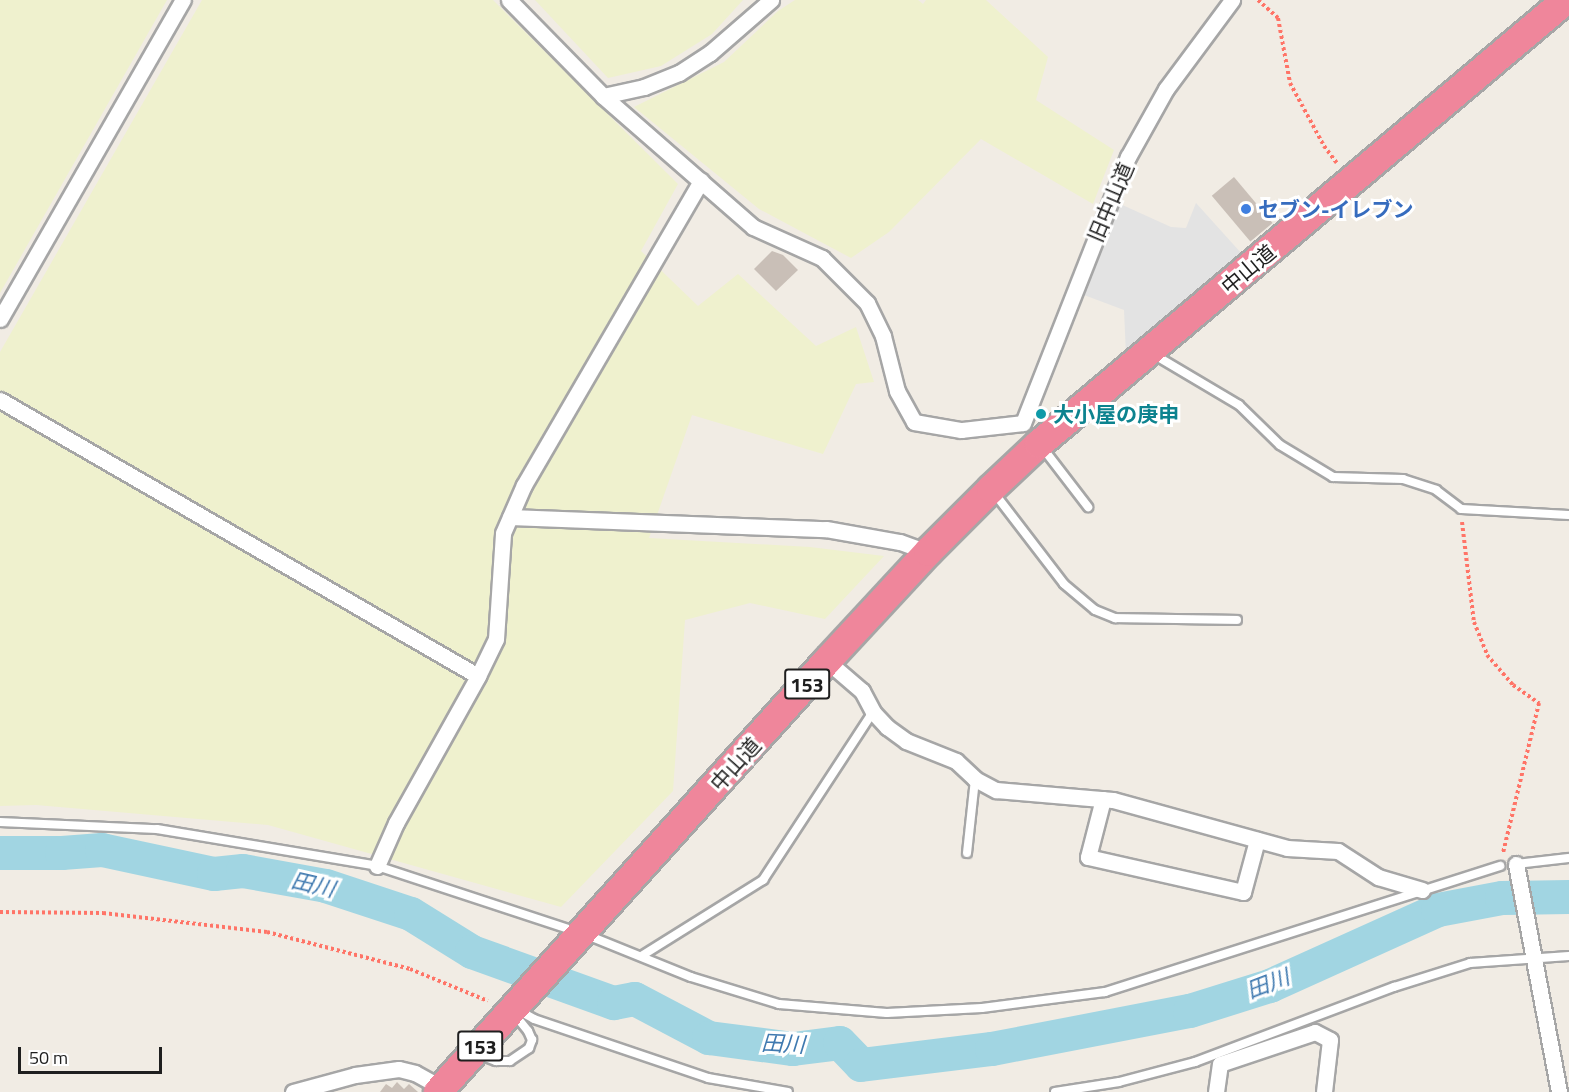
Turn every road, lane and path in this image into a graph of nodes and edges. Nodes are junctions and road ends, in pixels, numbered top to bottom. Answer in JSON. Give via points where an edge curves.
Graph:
{"nodes":[{"id":1,"x":183,"y":0,"type":"edge"},
{"id":2,"x":509,"y":0,"type":"edge"},
{"id":3,"x":771,"y":0,"type":"edge"},
{"id":4,"x":1232,"y":0,"type":"edge"},
{"id":5,"x":1258,"y":0,"type":"edge"},
{"id":6,"x":1566,"y":0,"type":"edge"},
{"id":7,"x":603,"y":96,"type":"junction"},
{"id":8,"x":701,"y":181,"type":"junction"},
{"id":9,"x":1351,"y":182,"type":"junction"},
{"id":10,"x":0,"y":319,"type":"edge"},
{"id":11,"x":1149,"y":352,"type":"junction"},
{"id":12,"x":0,"y":400,"type":"edge"},
{"id":13,"x":1031,"y":433,"type":"junction"},
{"id":14,"x":991,"y":489,"type":"junction"},
{"id":15,"x":1088,"y":507,"type":"dead end"},
{"id":16,"x":1461,"y":509,"type":"junction"},
{"id":17,"x":1569,"y":515,"type":"edge"},
{"id":18,"x":510,"y":517,"type":"junction"},
{"id":19,"x":928,"y":552,"type":"junction"},
{"id":20,"x":1237,"y":620,"type":"dead end"},
{"id":21,"x":827,"y":661,"type":"junction"},
{"id":22,"x":478,"y":676,"type":"junction"},
{"id":23,"x":873,"y":712,"type":"junction"},
{"id":24,"x":975,"y":779,"type":"junction"},
{"id":25,"x":1103,"y":799,"type":"junction"},
{"id":26,"x":0,"y":822,"type":"edge"},
{"id":27,"x":1257,"y":840,"type":"junction"},
{"id":28,"x":967,"y":853,"type":"dead end"},
{"id":29,"x":1569,"y":858,"type":"edge"},
{"id":30,"x":377,"y":866,"type":"junction"},
{"id":31,"x":1500,"y":866,"type":"joint"},
{"id":32,"x":1516,"y":867,"type":"joint"},
{"id":33,"x":1422,"y":890,"type":"junction"},
{"id":34,"x":0,"y":912,"type":"edge"},
{"id":35,"x":580,"y":937,"type":"junction"},
{"id":36,"x":643,"y":956,"type":"junction"},
{"id":37,"x":1569,"y":956,"type":"edge"},
{"id":38,"x":1533,"y":958,"type":"junction"},
{"id":39,"x":513,"y":1010,"type":"junction"},
{"id":40,"x":474,"y":1052,"type":"junction"},
{"id":41,"x":440,"y":1090,"type":"edge"},
{"id":42,"x":293,"y":1092,"type":"edge"},
{"id":43,"x":788,"y":1092,"type":"edge"},
{"id":44,"x":1055,"y":1092,"type":"edge"},
{"id":45,"x":1216,"y":1092,"type":"edge"},
{"id":46,"x":1324,"y":1092,"type":"edge"},
{"id":47,"x":1559,"y":1092,"type":"edge"}],
"edges":[{"from":1,"to":10,"type":"street"},
{"from":2,"to":7,"type":"street"},
{"from":3,"to":7,"type":"street","via":[[679,73],[644,87]]},
{"from":4,"to":13,"type":"street","name":"旧中山道","via":[[1166,89],[1138,137],[1105,212]]},
{"from":5,"to":9,"type":"path","via":[[1278,18],[1290,83],[1324,146]]},
{"from":6,"to":9,"type":"highway","name":"中山道","number":"153"},
{"from":7,"to":8,"type":"street"},
{"from":8,"to":13,"type":"street","via":[[753,227],[822,258],[867,303],[884,336],[897,391],[914,422],[961,430]]},
{"from":8,"to":18,"type":"street","via":[[524,485]]},
{"from":9,"to":11,"type":"highway","name":"中山道","number":"153"},
{"from":11,"to":13,"type":"highway","name":"中山道","number":"153"},
{"from":11,"to":16,"type":"lane","via":[[1239,405],[1280,445],[1333,477],[1403,479],[1436,490]]},
{"from":12,"to":22,"type":"street"},
{"from":13,"to":14,"type":"highway","name":"中山道","number":"153"},
{"from":13,"to":15,"type":"lane"},
{"from":14,"to":19,"type":"highway","name":"中山道","number":"153"},
{"from":14,"to":20,"type":"lane","via":[[1064,584],[1095,610],[1115,618]]},
{"from":16,"to":17,"type":"lane"},
{"from":16,"to":31,"type":"path","via":[[1474,622],[1488,655],[1513,685],[1539,703]]},
{"from":18,"to":19,"type":"street","via":[[826,529],[900,542]]},
{"from":18,"to":22,"type":"street","via":[[503,533],[495,639]]},
{"from":19,"to":21,"type":"highway","name":"中山道","number":"153"},
{"from":21,"to":23,"type":"street","via":[[862,691]]},
{"from":21,"to":35,"type":"highway","name":"中山道","number":"153"},
{"from":22,"to":30,"type":"street","via":[[396,823]]},
{"from":23,"to":24,"type":"street","via":[[906,741],[956,761]]},
{"from":23,"to":36,"type":"lane","via":[[763,880]]},
{"from":24,"to":25,"type":"street","via":[[996,790]]},
{"from":24,"to":28,"type":"lane"},
{"from":25,"to":27,"type":"street"},
{"from":25,"to":27,"type":"street","via":[[1088,857],[1243,892]]},
{"from":26,"to":30,"type":"lane","via":[[157,829]]},
{"from":27,"to":33,"type":"street","via":[[1287,848],[1338,851],[1378,877]]},
{"from":29,"to":32,"type":"lane"},
{"from":30,"to":35,"type":"lane"},
{"from":31,"to":33,"type":"lane"},
{"from":32,"to":38,"type":"street"},
{"from":33,"to":36,"type":"lane","via":[[1105,992],[982,1008],[887,1013],[779,1004],[692,977]]},
{"from":34,"to":39,"type":"path","via":[[103,912],[267,932],[410,969]]},
{"from":35,"to":36,"type":"lane"},
{"from":35,"to":39,"type":"highway","name":"中山道","number":"153"},
{"from":37,"to":38,"type":"lane"},
{"from":38,"to":44,"type":"lane","via":[[1470,963],[1394,987],[1195,1062],[1119,1082]]},
{"from":38,"to":47,"type":"street"},
{"from":39,"to":40,"type":"highway","name":"中山道","number":"153"},
{"from":39,"to":40,"type":"lane","via":[[532,1040],[529,1048],[510,1061],[496,1061]]},
{"from":39,"to":43,"type":"lane","via":[[708,1078]]},
{"from":40,"to":41,"type":"highway","name":"中山道","number":"153"},
{"from":41,"to":42,"type":"street","via":[[415,1073],[399,1069],[355,1075]]},
{"from":45,"to":46,"type":"street","via":[[1220,1064],[1315,1032],[1330,1040]]}]}
